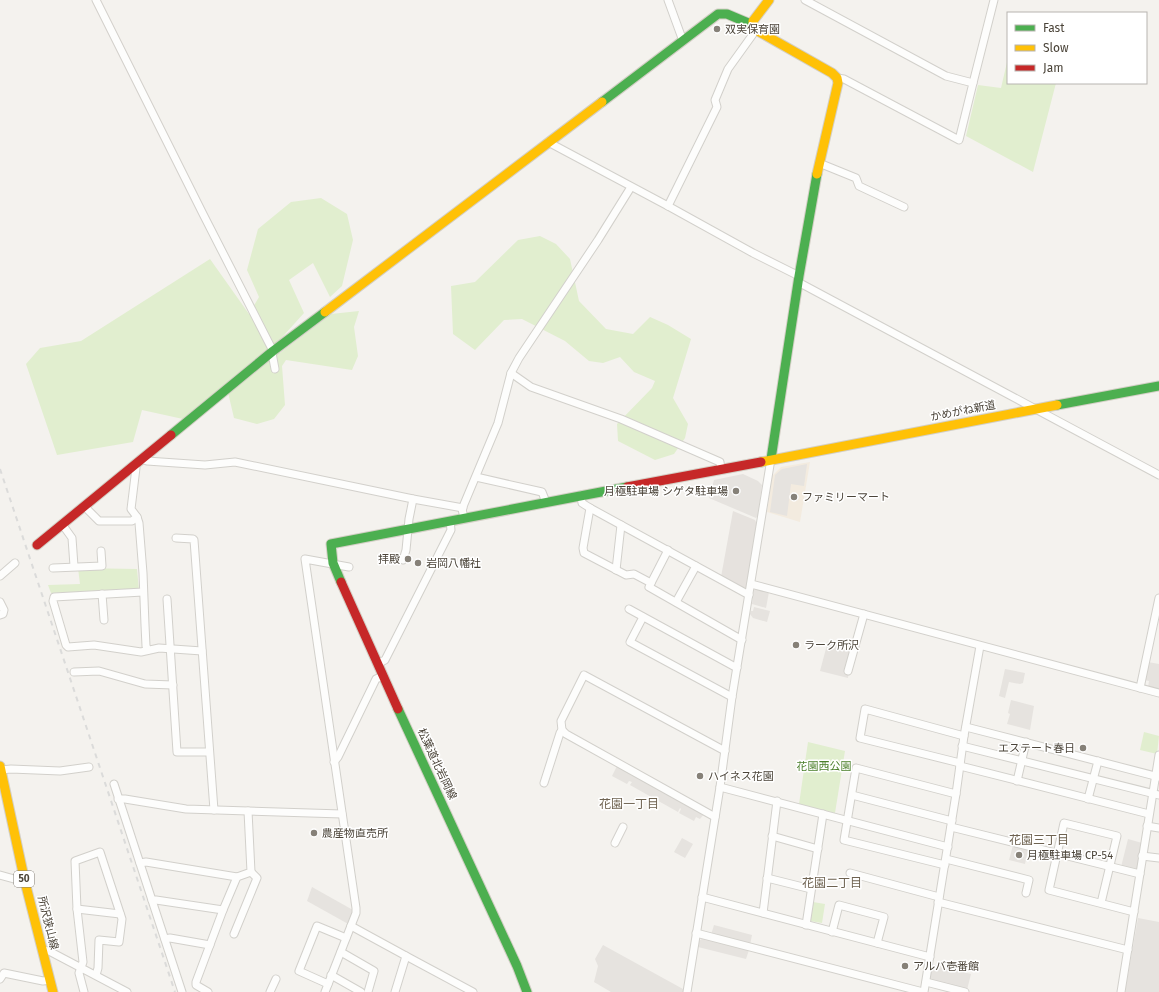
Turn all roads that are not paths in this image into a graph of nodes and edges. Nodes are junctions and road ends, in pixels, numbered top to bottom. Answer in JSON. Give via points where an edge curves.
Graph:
{"nodes":[{"id":1,"x":96,"y":0,"type":"edge"},
{"id":2,"x":668,"y":0,"type":"edge"},
{"id":3,"x":769,"y":0,"type":"edge"},
{"id":4,"x":805,"y":0,"type":"edge"},
{"id":5,"x":994,"y":0,"type":"edge"},
{"id":6,"x":754,"y":28,"type":"junction"},
{"id":7,"x":683,"y":41,"type":"junction"},
{"id":8,"x":837,"y":78,"type":"junction"},
{"id":9,"x":973,"y":83,"type":"junction"},
{"id":10,"x":548,"y":142,"type":"junction"},
{"id":11,"x":819,"y":163,"type":"junction"},
{"id":12,"x":631,"y":187,"type":"junction"},
{"id":13,"x":668,"y":206,"type":"junction"},
{"id":14,"x":904,"y":207,"type":"dead end"},
{"id":15,"x":799,"y":279,"type":"junction"},
{"id":16,"x":273,"y":352,"type":"junction"},
{"id":17,"x":275,"y":369,"type":"dead end"},
{"id":18,"x":511,"y":373,"type":"junction"},
{"id":19,"x":1159,"y":386,"type":"edge"},
{"id":20,"x":1037,"y":409,"type":"junction"},
{"id":21,"x":771,"y":459,"type":"junction"},
{"id":22,"x":138,"y":462,"type":"junction"},
{"id":23,"x":721,"y":468,"type":"junction"},
{"id":24,"x":1159,"y":475,"type":"edge"},
{"id":25,"x":476,"y":478,"type":"junction"},
{"id":26,"x":581,"y":495,"type":"junction"},
{"id":27,"x":413,"y":499,"type":"junction"},
{"id":28,"x":546,"y":502,"type":"junction"},
{"id":29,"x":84,"y":506,"type":"junction"},
{"id":30,"x":463,"y":508,"type":"junction"},
{"id":31,"x":590,"y":508,"type":"junction"},
{"id":32,"x":137,"y":517,"type":"junction"},
{"id":33,"x":464,"y":518,"type":"junction"},
{"id":34,"x":450,"y":521,"type":"junction"},
{"id":35,"x":62,"y":524,"type":"junction"},
{"id":36,"x":621,"y":525,"type":"junction"},
{"id":37,"x":408,"y":529,"type":"junction"},
{"id":38,"x":176,"y":538,"type":"dead end"},
{"id":39,"x":331,"y":544,"type":"joint"},
{"id":40,"x":37,"y":545,"type":"dead end"},
{"id":41,"x":101,"y":550,"type":"dead end"},
{"id":42,"x":668,"y":550,"type":"junction"},
{"id":43,"x":403,"y":560,"type":"dead end"},
{"id":44,"x":15,"y":563,"type":"dead end"},
{"id":45,"x":333,"y":563,"type":"junction"},
{"id":46,"x":74,"y":566,"type":"junction"},
{"id":47,"x":696,"y":566,"type":"junction"},
{"id":48,"x":349,"y":567,"type":"dead end"},
{"id":49,"x":53,"y":568,"type":"dead end"},
{"id":50,"x":616,"y":570,"type":"junction"},
{"id":51,"x":0,"y":576,"type":"edge"},
{"id":52,"x":651,"y":583,"type":"junction"},
{"id":53,"x":751,"y":584,"type":"junction"},
{"id":54,"x":143,"y":592,"type":"junction"},
{"id":55,"x":102,"y":594,"type":"junction"},
{"id":56,"x":749,"y":595,"type":"junction"},
{"id":57,"x":1159,"y":598,"type":"edge"},
{"id":58,"x":167,"y":599,"type":"dead end"},
{"id":59,"x":0,"y":602,"type":"edge"},
{"id":60,"x":676,"y":602,"type":"junction"},
{"id":61,"x":629,"y":609,"type":"dead end"},
{"id":62,"x":2,"y":614,"type":"edge"},
{"id":63,"x":864,"y":614,"type":"junction"},
{"id":64,"x":643,"y":617,"type":"junction"},
{"id":65,"x":104,"y":620,"type":"dead end"},
{"id":66,"x":742,"y":640,"type":"junction"},
{"id":67,"x":980,"y":646,"type":"junction"},
{"id":68,"x":171,"y":649,"type":"junction"},
{"id":69,"x":148,"y":650,"type":"junction"},
{"id":70,"x":202,"y":651,"type":"junction"},
{"id":71,"x":377,"y":664,"type":"junction"},
{"id":72,"x":737,"y":668,"type":"junction"},
{"id":73,"x":848,"y":671,"type":"dead end"},
{"id":74,"x":74,"y":672,"type":"dead end"},
{"id":75,"x":383,"y":676,"type":"junction"},
{"id":76,"x":173,"y":685,"type":"junction"},
{"id":77,"x":1140,"y":688,"type":"junction"},
{"id":78,"x":1159,"y":693,"type":"edge"},
{"id":79,"x":732,"y":697,"type":"junction"},
{"id":80,"x":966,"y":727,"type":"junction"},
{"id":81,"x":562,"y":730,"type":"junction"},
{"id":82,"x":964,"y":736,"type":"junction"},
{"id":83,"x":1026,"y":742,"type":"junction"},
{"id":84,"x":962,"y":746,"type":"junction"},
{"id":85,"x":725,"y":751,"type":"junction"},
{"id":86,"x":209,"y":752,"type":"junction"},
{"id":87,"x":1159,"y":755,"type":"edge"},
{"id":88,"x":1022,"y":761,"type":"junction"},
{"id":89,"x":1098,"y":761,"type":"junction"},
{"id":90,"x":334,"y":762,"type":"junction"},
{"id":91,"x":960,"y":765,"type":"junction"},
{"id":92,"x":89,"y":767,"type":"dead end"},
{"id":93,"x":0,"y":768,"type":"edge"},
{"id":94,"x":1157,"y":777,"type":"edge"},
{"id":95,"x":1093,"y":779,"type":"junction"},
{"id":96,"x":1017,"y":781,"type":"junction"},
{"id":97,"x":544,"y":783,"type":"dead end"},
{"id":98,"x":114,"y":784,"type":"dead end"},
{"id":99,"x":720,"y":787,"type":"junction"},
{"id":100,"x":956,"y":794,"type":"junction"},
{"id":101,"x":1156,"y":794,"type":"edge"},
{"id":102,"x":852,"y":795,"type":"junction"},
{"id":103,"x":118,"y":799,"type":"junction"},
{"id":104,"x":1088,"y":799,"type":"junction"},
{"id":105,"x":777,"y":801,"type":"junction"},
{"id":106,"x":214,"y":810,"type":"junction"},
{"id":107,"x":248,"y":811,"type":"junction"},
{"id":108,"x":342,"y":814,"type":"junction"},
{"id":109,"x":823,"y":814,"type":"junction"},
{"id":110,"x":1149,"y":814,"type":"junction"},
{"id":111,"x":716,"y":817,"type":"junction"},
{"id":112,"x":848,"y":821,"type":"junction"},
{"id":113,"x":952,"y":824,"type":"junction"},
{"id":114,"x":1147,"y":826,"type":"junction"},
{"id":115,"x":623,"y":827,"type":"dead end"},
{"id":116,"x":1159,"y":828,"type":"edge"},
{"id":117,"x":772,"y":836,"type":"junction"},
{"id":118,"x":615,"y":843,"type":"dead end"},
{"id":119,"x":948,"y":847,"type":"junction"},
{"id":120,"x":818,"y":849,"type":"junction"},
{"id":121,"x":1057,"y":854,"type":"junction"},
{"id":122,"x":1142,"y":856,"type":"junction"},
{"id":123,"x":1159,"y":858,"type":"edge"},
{"id":124,"x":946,"y":862,"type":"junction"},
{"id":125,"x":140,"y":863,"type":"junction"},
{"id":126,"x":1110,"y":867,"type":"junction"},
{"id":127,"x":251,"y":872,"type":"junction"},
{"id":128,"x":850,"y":873,"type":"dead end"},
{"id":129,"x":1140,"y":874,"type":"junction"},
{"id":130,"x":0,"y":875,"type":"edge"},
{"id":131,"x":237,"y":877,"type":"junction"},
{"id":132,"x":767,"y":878,"type":"junction"},
{"id":133,"x":25,"y":882,"type":"junction"},
{"id":134,"x":811,"y":889,"type":"junction"},
{"id":135,"x":1026,"y":893,"type":"dead end"},
{"id":136,"x":702,"y":897,"type":"junction"},
{"id":137,"x":152,"y":900,"type":"junction"},
{"id":138,"x":939,"y":900,"type":"junction"},
{"id":139,"x":1101,"y":903,"type":"junction"},
{"id":140,"x":78,"y":908,"type":"junction"},
{"id":141,"x":223,"y":910,"type":"junction"},
{"id":142,"x":1134,"y":912,"type":"junction"},
{"id":143,"x":763,"y":913,"type":"junction"},
{"id":144,"x":120,"y":914,"type":"junction"},
{"id":145,"x":806,"y":924,"type":"junction"},
{"id":146,"x":351,"y":926,"type":"junction"},
{"id":147,"x":832,"y":932,"type":"junction"},
{"id":148,"x":234,"y":934,"type":"dead end"},
{"id":149,"x":696,"y":934,"type":"junction"},
{"id":150,"x":346,"y":938,"type":"junction"},
{"id":151,"x":165,"y":939,"type":"junction"},
{"id":152,"x":877,"y":943,"type":"junction"},
{"id":153,"x":210,"y":945,"type":"junction"},
{"id":154,"x":42,"y":950,"type":"junction"},
{"id":155,"x":1128,"y":950,"type":"junction"},
{"id":156,"x":341,"y":952,"type":"junction"},
{"id":157,"x":406,"y":956,"type":"junction"},
{"id":158,"x":930,"y":957,"type":"junction"},
{"id":159,"x":81,"y":968,"type":"junction"},
{"id":160,"x":96,"y":975,"type":"junction"},
{"id":161,"x":332,"y":975,"type":"junction"},
{"id":162,"x":0,"y":979,"type":"edge"},
{"id":163,"x":276,"y":979,"type":"dead end"},
{"id":164,"x":50,"y":980,"type":"junction"},
{"id":165,"x":926,"y":982,"type":"junction"},
{"id":166,"x":328,"y":984,"type":"junction"},
{"id":167,"x":117,"y":989,"type":"edge"},
{"id":168,"x":53,"y":992,"type":"edge"},
{"id":169,"x":84,"y":992,"type":"edge"},
{"id":170,"x":127,"y":992,"type":"edge"},
{"id":171,"x":182,"y":992,"type":"edge"},
{"id":172,"x":208,"y":992,"type":"edge"},
{"id":173,"x":270,"y":992,"type":"edge"},
{"id":174,"x":325,"y":992,"type":"edge"},
{"id":175,"x":362,"y":992,"type":"edge"},
{"id":176,"x":368,"y":992,"type":"edge"},
{"id":177,"x":395,"y":992,"type":"edge"},
{"id":178,"x":473,"y":992,"type":"edge"},
{"id":179,"x":527,"y":992,"type":"edge"},
{"id":180,"x":687,"y":992,"type":"edge"},
{"id":181,"x":923,"y":992,"type":"edge"},
{"id":182,"x":965,"y":992,"type":"edge"},
{"id":183,"x":1121,"y":992,"type":"edge"}],
"edges":[{"from":1,"to":16,"type":"street"},
{"from":2,"to":7,"type":"street"},
{"from":3,"to":6,"type":"street","via":[[753,21]]},
{"from":4,"to":9,"type":"street","via":[[946,76]]},
{"from":5,"to":9,"type":"street"},
{"from":6,"to":7,"type":"street","via":[[721,13]]},
{"from":6,"to":8,"type":"street"},
{"from":6,"to":13,"type":"street","via":[[728,69],[715,100],[717,107]]},
{"from":7,"to":10,"type":"street"},
{"from":8,"to":9,"type":"street","via":[[844,79],[959,140]]},
{"from":8,"to":11,"type":"street","via":[[838,83]]},
{"from":10,"to":12,"type":"street"},
{"from":10,"to":16,"type":"street"},
{"from":11,"to":14,"type":"street","via":[[856,178],[859,186]]},
{"from":11,"to":15,"type":"street"},
{"from":12,"to":13,"type":"street"},
{"from":12,"to":18,"type":"street"},
{"from":13,"to":15,"type":"street"},
{"from":15,"to":20,"type":"street"},
{"from":15,"to":21,"type":"street"},
{"from":16,"to":17,"type":"street"},
{"from":16,"to":22,"type":"street"},
{"from":18,"to":23,"type":"street","via":[[531,387],[621,419],[720,462]]},
{"from":18,"to":25,"type":"street","via":[[498,423]]},
{"from":19,"to":20,"type":"street","name":"かめがね新道"},
{"from":20,"to":21,"type":"street","name":"かめがね新道"},
{"from":20,"to":24,"type":"street"},
{"from":21,"to":23,"type":"street","name":"かめがね新道"},
{"from":21,"to":53,"type":"street"},
{"from":22,"to":27,"type":"street","via":[[201,465],[235,462]]},
{"from":22,"to":29,"type":"street"},
{"from":22,"to":32,"type":"street","via":[[131,509]]},
{"from":23,"to":26,"type":"street","name":"かめがね新道"},
{"from":25,"to":28,"type":"street","via":[[542,492]]},
{"from":25,"to":30,"type":"street"},
{"from":26,"to":28,"type":"street","name":"かめがね新道"},
{"from":26,"to":31,"type":"street","via":[[582,503]]},
{"from":27,"to":30,"type":"street"},
{"from":27,"to":37,"type":"street"},
{"from":28,"to":33,"type":"street","name":"かめがね新道"},
{"from":29,"to":32,"type":"street","via":[[99,521],[132,521]]},
{"from":29,"to":35,"type":"street"},
{"from":30,"to":33,"type":"street"},
{"from":31,"to":36,"type":"street"},
{"from":31,"to":50,"type":"street","via":[[583,551]]},
{"from":32,"to":54,"type":"street"},
{"from":33,"to":34,"type":"street","name":"かめがね新道"},
{"from":34,"to":37,"type":"street","name":"かめがね新道"},
{"from":34,"to":71,"type":"street","via":[[451,530],[432,568],[385,660]]},
{"from":35,"to":40,"type":"street"},
{"from":35,"to":46,"type":"street","via":[[72,538]]},
{"from":36,"to":42,"type":"street"},
{"from":36,"to":50,"type":"street"},
{"from":37,"to":39,"type":"street","name":"かめがね新道"},
{"from":37,"to":43,"type":"street"},
{"from":38,"to":70,"type":"street","via":[[194,540]]},
{"from":39,"to":45,"type":"street","name":"松葉道北岩岡線"},
{"from":41,"to":46,"type":"street","via":[[102,566]]},
{"from":42,"to":47,"type":"street"},
{"from":42,"to":52,"type":"street"},
{"from":44,"to":51,"type":"street"},
{"from":45,"to":48,"type":"street"},
{"from":45,"to":71,"type":"street","name":"松葉道北岩岡線"},
{"from":45,"to":90,"type":"street","via":[[305,559]]},
{"from":46,"to":49,"type":"street"},
{"from":47,"to":56,"type":"street"},
{"from":47,"to":60,"type":"street"},
{"from":50,"to":52,"type":"street","via":[[626,575],[634,574]]},
{"from":52,"to":60,"type":"street","via":[[649,587]]},
{"from":53,"to":56,"type":"street"},
{"from":53,"to":63,"type":"street"},
{"from":54,"to":55,"type":"street"},
{"from":54,"to":69,"type":"street"},
{"from":55,"to":65,"type":"street"},
{"from":55,"to":69,"type":"street","via":[[53,598],[66,645],[92,645],[138,652]]},
{"from":56,"to":66,"type":"street"},
{"from":57,"to":77,"type":"street"},
{"from":58,"to":68,"type":"street"},
{"from":59,"to":62,"type":"street","via":[[4,610]]},
{"from":60,"to":66,"type":"street"},
{"from":61,"to":64,"type":"street"},
{"from":63,"to":67,"type":"street"},
{"from":63,"to":73,"type":"street"},
{"from":64,"to":72,"type":"street"},
{"from":64,"to":79,"type":"street","via":[[630,642]]},
{"from":66,"to":72,"type":"street"},
{"from":67,"to":77,"type":"street"},
{"from":67,"to":80,"type":"street"},
{"from":68,"to":69,"type":"street"},
{"from":68,"to":70,"type":"street"},
{"from":68,"to":76,"type":"street"},
{"from":70,"to":86,"type":"street"},
{"from":71,"to":75,"type":"street","name":"松葉道北岩岡線"},
{"from":72,"to":79,"type":"street"},
{"from":74,"to":76,"type":"street","via":[[99,671],[145,684]]},
{"from":75,"to":90,"type":"street","via":[[376,679]]},
{"from":75,"to":179,"type":"street","name":"松葉道北岩岡線"},
{"from":76,"to":86,"type":"street","via":[[177,752]]},
{"from":77,"to":78,"type":"street"},
{"from":79,"to":85,"type":"street"},
{"from":80,"to":82,"type":"street"},
{"from":80,"to":83,"type":"street"},
{"from":81,"to":85,"type":"street","via":[[561,720],[584,674]]},
{"from":81,"to":97,"type":"street"},
{"from":81,"to":111,"type":"street","via":[[595,751]]},
{"from":82,"to":84,"type":"street"},
{"from":82,"to":91,"type":"street","via":[[865,709],[860,738]]},
{"from":83,"to":88,"type":"street"},
{"from":83,"to":89,"type":"street"},
{"from":84,"to":88,"type":"street"},
{"from":84,"to":91,"type":"street"},
{"from":85,"to":99,"type":"street"},
{"from":86,"to":106,"type":"street"},
{"from":87,"to":94,"type":"street"},
{"from":88,"to":95,"type":"street"},
{"from":88,"to":96,"type":"street"},
{"from":89,"to":94,"type":"street"},
{"from":89,"to":95,"type":"street"},
{"from":90,"to":108,"type":"street"},
{"from":91,"to":96,"type":"street"},
{"from":91,"to":100,"type":"street"},
{"from":92,"to":93,"type":"street","via":[[60,771]]},
{"from":93,"to":133,"type":"street","name":"所沢狭山線","number":"50"},
{"from":94,"to":101,"type":"street"},
{"from":95,"to":101,"type":"street"},
{"from":95,"to":104,"type":"street"},
{"from":96,"to":104,"type":"street"},
{"from":98,"to":103,"type":"street"},
{"from":99,"to":105,"type":"street"},
{"from":99,"to":111,"type":"street"},
{"from":100,"to":102,"type":"street","via":[[856,768]]},
{"from":100,"to":113,"type":"street"},
{"from":101,"to":110,"type":"street"},
{"from":102,"to":112,"type":"street"},
{"from":102,"to":113,"type":"street"},
{"from":103,"to":106,"type":"street","via":[[186,809]]},
{"from":103,"to":125,"type":"street"},
{"from":104,"to":110,"type":"street"},
{"from":105,"to":109,"type":"street"},
{"from":105,"to":117,"type":"street"},
{"from":106,"to":107,"type":"street"},
{"from":107,"to":108,"type":"street"},
{"from":107,"to":127,"type":"street"},
{"from":108,"to":146,"type":"street","via":[[356,908]]},
{"from":109,"to":112,"type":"street"},
{"from":109,"to":120,"type":"street"},
{"from":110,"to":114,"type":"street"},
{"from":111,"to":136,"type":"street"},
{"from":112,"to":119,"type":"street"},
{"from":112,"to":124,"type":"street","via":[[844,840]]},
{"from":113,"to":119,"type":"street"},
{"from":113,"to":121,"type":"street"},
{"from":114,"to":116,"type":"street"},
{"from":114,"to":122,"type":"street"},
{"from":115,"to":118,"type":"street"},
{"from":117,"to":120,"type":"street"},
{"from":117,"to":132,"type":"street"},
{"from":119,"to":124,"type":"street"},
{"from":120,"to":134,"type":"street"},
{"from":121,"to":126,"type":"street"},
{"from":121,"to":126,"type":"street","via":[[1064,823],[1072,824],[1117,836]]},
{"from":121,"to":139,"type":"street","via":[[1049,890]]},
{"from":122,"to":123,"type":"street"},
{"from":122,"to":129,"type":"street"},
{"from":124,"to":135,"type":"street","via":[[1029,880]]},
{"from":124,"to":138,"type":"street"},
{"from":125,"to":131,"type":"street"},
{"from":125,"to":137,"type":"street"},
{"from":126,"to":129,"type":"street"},
{"from":126,"to":139,"type":"street"},
{"from":127,"to":131,"type":"street"},
{"from":127,"to":148,"type":"street","via":[[257,878]]},
{"from":128,"to":138,"type":"street"},
{"from":129,"to":142,"type":"street"},
{"from":130,"to":133,"type":"street"},
{"from":131,"to":141,"type":"street"},
{"from":132,"to":134,"type":"street"},
{"from":132,"to":143,"type":"street"},
{"from":133,"to":154,"type":"street","name":"所沢狭山線","number":"50"},
{"from":134,"to":145,"type":"street"},
{"from":136,"to":143,"type":"street"},
{"from":136,"to":149,"type":"street"},
{"from":137,"to":141,"type":"street"},
{"from":137,"to":151,"type":"street"},
{"from":138,"to":155,"type":"street"},
{"from":138,"to":158,"type":"street"},
{"from":139,"to":142,"type":"street"},
{"from":140,"to":144,"type":"street"},
{"from":140,"to":144,"type":"street","via":[[75,861],[100,852]]},
{"from":140,"to":159,"type":"street","via":[[83,962]]},
{"from":141,"to":153,"type":"street"},
{"from":142,"to":155,"type":"street"},
{"from":143,"to":145,"type":"street"},
{"from":144,"to":160,"type":"street","via":[[122,919],[119,942],[99,940]]},
{"from":145,"to":147,"type":"street"},
{"from":146,"to":150,"type":"street"},
{"from":146,"to":157,"type":"street"},
{"from":147,"to":152,"type":"street"},
{"from":147,"to":152,"type":"street","via":[[840,905],[884,917]]},
{"from":149,"to":180,"type":"street"},
{"from":149,"to":181,"type":"street"},
{"from":150,"to":156,"type":"street"},
{"from":150,"to":166,"type":"street","via":[[317,926],[299,972]]},
{"from":151,"to":153,"type":"street"},
{"from":151,"to":171,"type":"street"},
{"from":152,"to":158,"type":"street"},
{"from":153,"to":172,"type":"street","via":[[196,985]]},
{"from":154,"to":159,"type":"street","via":[[49,951]]},
{"from":154,"to":164,"type":"street","name":"所沢狭山線","number":"50"},
{"from":155,"to":183,"type":"street"},
{"from":156,"to":161,"type":"street"},
{"from":156,"to":176,"type":"street","via":[[374,971]]},
{"from":157,"to":177,"type":"street"},
{"from":157,"to":178,"type":"street"},
{"from":158,"to":165,"type":"street"},
{"from":159,"to":160,"type":"street"},
{"from":159,"to":169,"type":"street"},
{"from":160,"to":167,"type":"street"},
{"from":161,"to":166,"type":"street"},
{"from":161,"to":175,"type":"street"},
{"from":162,"to":164,"type":"street","via":[[4,973],[43,981]]},
{"from":163,"to":173,"type":"street"},
{"from":164,"to":168,"type":"street","name":"所沢狭山線","number":"50"},
{"from":165,"to":181,"type":"street"},
{"from":165,"to":182,"type":"street"},
{"from":166,"to":174,"type":"street"},
{"from":167,"to":170,"type":"street"}]}
